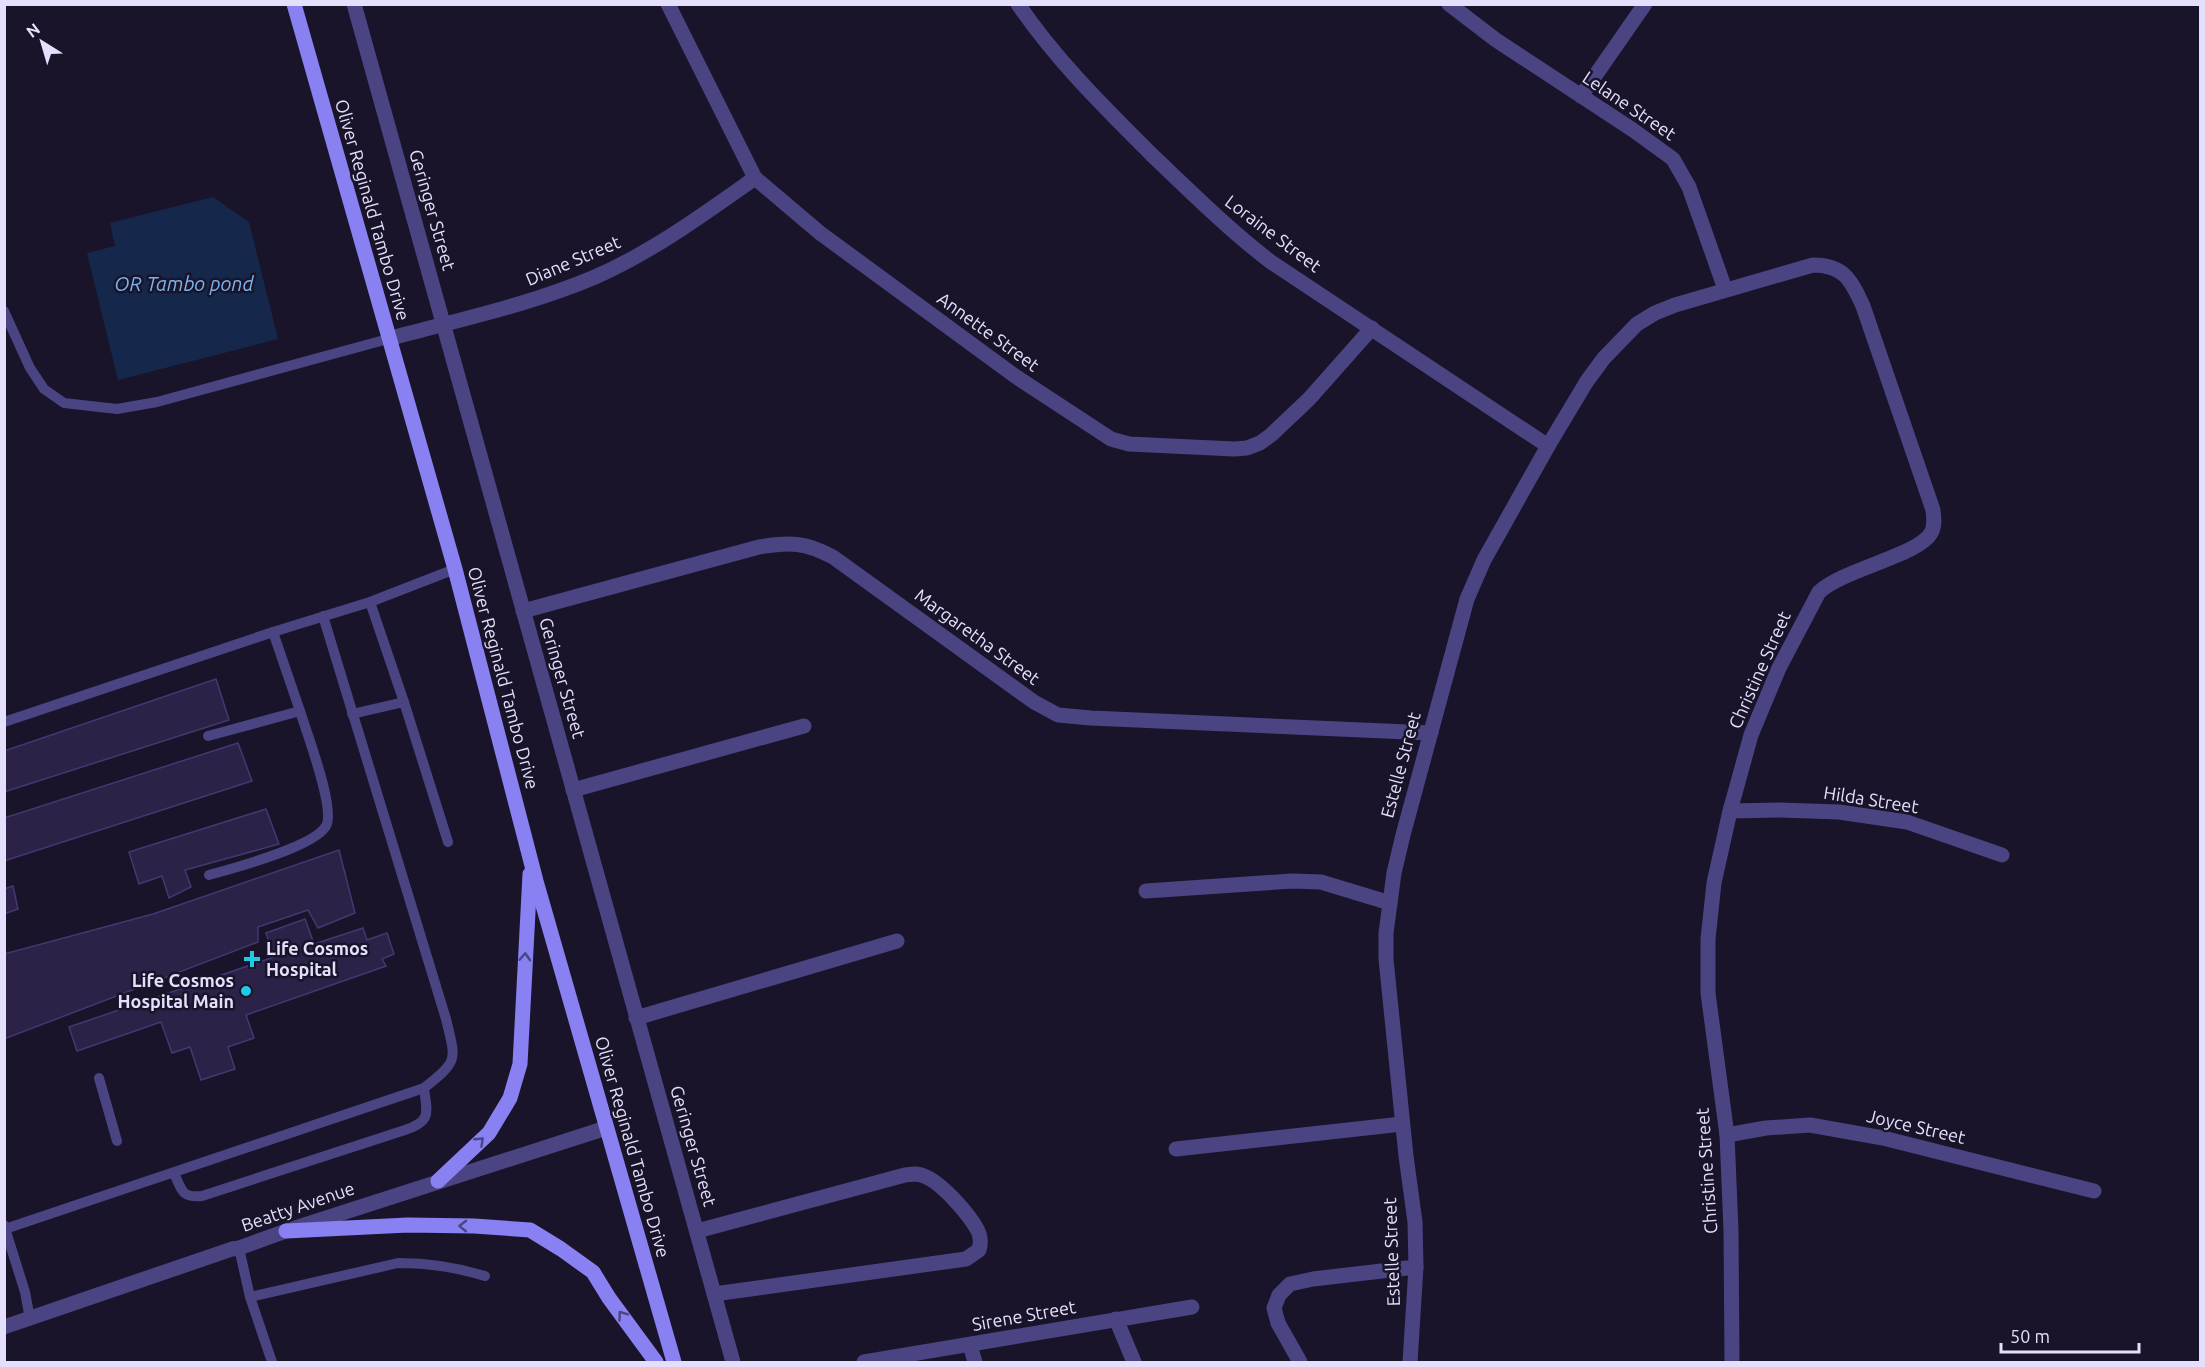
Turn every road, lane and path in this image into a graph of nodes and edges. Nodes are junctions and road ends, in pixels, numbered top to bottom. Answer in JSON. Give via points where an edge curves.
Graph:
{"nodes":[{"id":1,"x":294,"y":4,"type":"edge"},
{"id":2,"x":354,"y":4,"type":"edge"},
{"id":3,"x":668,"y":4,"type":"edge"},
{"id":4,"x":1018,"y":4,"type":"edge"},
{"id":5,"x":1449,"y":4,"type":"edge"},
{"id":6,"x":1645,"y":4,"type":"edge"},
{"id":7,"x":1581,"y":96,"type":"junction"},
{"id":8,"x":755,"y":178,"type":"junction"},
{"id":9,"x":1725,"y":290,"type":"junction"},
{"id":10,"x":4,"y":311,"type":"edge"},
{"id":11,"x":444,"y":324,"type":"junction"},
{"id":12,"x":1372,"y":328,"type":"junction"},
{"id":13,"x":388,"y":339,"type":"junction"},
{"id":14,"x":1548,"y":446,"type":"junction"},
{"id":15,"x":455,"y":569,"type":"junction"},
{"id":16,"x":370,"y":602,"type":"junction"},
{"id":17,"x":523,"y":611,"type":"junction"},
{"id":18,"x":323,"y":616,"type":"junction"},
{"id":19,"x":273,"y":632,"type":"junction"},
{"id":20,"x":404,"y":702,"type":"junction"},
{"id":21,"x":300,"y":711,"type":"junction"},
{"id":22,"x":352,"y":714,"type":"junction"},
{"id":23,"x":4,"y":722,"type":"edge"},
{"id":24,"x":804,"y":726,"type":"dead end"},
{"id":25,"x":1431,"y":733,"type":"junction"},
{"id":26,"x":208,"y":736,"type":"dead end"},
{"id":27,"x":573,"y":790,"type":"junction"},
{"id":28,"x":1730,"y":811,"type":"junction"},
{"id":29,"x":448,"y":842,"type":"dead end"},
{"id":30,"x":2002,"y":855,"type":"dead end"},
{"id":31,"x":531,"y":859,"type":"junction"},
{"id":32,"x":209,"y":876,"type":"dead end"},
{"id":33,"x":1146,"y":891,"type":"dead end"},
{"id":34,"x":1390,"y":903,"type":"junction"},
{"id":35,"x":897,"y":941,"type":"dead end"},
{"id":36,"x":636,"y":1018,"type":"junction"},
{"id":37,"x":99,"y":1078,"type":"dead end"},
{"id":38,"x":424,"y":1088,"type":"junction"},
{"id":39,"x":1402,"y":1124,"type":"junction"},
{"id":40,"x":606,"y":1128,"type":"junction"},
{"id":41,"x":1727,"y":1135,"type":"junction"},
{"id":42,"x":117,"y":1141,"type":"dead end"},
{"id":43,"x":1176,"y":1149,"type":"dead end"},
{"id":44,"x":174,"y":1173,"type":"junction"},
{"id":45,"x":438,"y":1181,"type":"junction"},
{"id":46,"x":2094,"y":1191,"type":"dead end"},
{"id":47,"x":5,"y":1227,"type":"edge"},
{"id":48,"x":286,"y":1231,"type":"junction"},
{"id":49,"x":697,"y":1231,"type":"junction"},
{"id":50,"x":239,"y":1248,"type":"junction"},
{"id":51,"x":1416,"y":1267,"type":"junction"},
{"id":52,"x":485,"y":1276,"type":"dead end"},
{"id":53,"x":714,"y":1294,"type":"junction"},
{"id":54,"x":250,"y":1297,"type":"junction"},
{"id":55,"x":1192,"y":1307,"type":"dead end"},
{"id":56,"x":30,"y":1319,"type":"junction"},
{"id":57,"x":1116,"y":1319,"type":"junction"},
{"id":58,"x":4,"y":1327,"type":"edge"},
{"id":59,"x":970,"y":1345,"type":"junction"},
{"id":60,"x":272,"y":1362,"type":"edge"},
{"id":61,"x":657,"y":1362,"type":"edge"},
{"id":62,"x":674,"y":1362,"type":"edge"},
{"id":63,"x":733,"y":1362,"type":"edge"},
{"id":64,"x":864,"y":1362,"type":"edge"},
{"id":65,"x":975,"y":1362,"type":"edge"},
{"id":66,"x":1134,"y":1362,"type":"edge"},
{"id":67,"x":1300,"y":1362,"type":"edge"},
{"id":68,"x":1410,"y":1362,"type":"edge"},
{"id":69,"x":1732,"y":1362,"type":"edge"}],
"edges":[{"from":1,"to":13,"type":"main road","name":"Oliver Reginald Tambo Drive"},
{"from":2,"to":11,"type":"street","name":"Geringer Street"},
{"from":3,"to":8,"type":"street","name":"Annette Street"},
{"from":4,"to":12,"type":"street","name":"Loraine Street","via":[[1074,76],[1213,213],[1271,262]]},
{"from":5,"to":7,"type":"street","name":"Lelane Street"},
{"from":6,"to":7,"type":"street"},
{"from":7,"to":9,"type":"street","name":"Lelane Street","via":[[1673,159],[1689,187]]},
{"from":8,"to":11,"type":"street","name":"Diane Street","via":[[640,254],[597,276],[513,306]]},
{"from":8,"to":12,"type":"street","name":"Annette Street","via":[[820,234],[1016,376],[1095,431],[1129,444],[1234,449],[1260,443],[1309,399]]},
{"from":9,"to":14,"type":"street","name":"Estelle Street","via":[[1675,305],[1637,324],[1587,381]]},
{"from":9,"to":28,"type":"street","name":"Christine Street","via":[[1813,265],[1834,267],[1848,280],[1863,306],[1934,510],[1931,533],[1920,544],[1834,580],[1820,592],[1763,704]]},
{"from":10,"to":13,"type":"lane","via":[[44,389],[64,403],[117,409],[157,402]]},
{"from":11,"to":13,"type":"street","name":"Diane Street"},
{"from":11,"to":17,"type":"street","name":"Geringer Street"},
{"from":12,"to":14,"type":"street","name":"Loraine Street"},
{"from":13,"to":15,"type":"main road","name":"Oliver Reginald Tambo Drive"},
{"from":14,"to":25,"type":"street","name":"Estelle Street","via":[[1484,560],[1467,599]]},
{"from":15,"to":16,"type":"lane"},
{"from":15,"to":31,"type":"main road","name":"Oliver Reginald Tambo Drive"},
{"from":16,"to":18,"type":"lane"},
{"from":16,"to":20,"type":"lane"},
{"from":17,"to":25,"type":"street","name":"Margaretha Street","via":[[759,548],[785,543],[810,545],[833,557],[1058,715]]},
{"from":17,"to":27,"type":"street","name":"Geringer Street"},
{"from":18,"to":19,"type":"lane"},
{"from":18,"to":22,"type":"lane"},
{"from":19,"to":21,"type":"lane"},
{"from":19,"to":23,"type":"lane"},
{"from":20,"to":22,"type":"lane"},
{"from":20,"to":29,"type":"lane"},
{"from":21,"to":26,"type":"lane"},
{"from":21,"to":32,"type":"lane","via":[[327,797],[326,826],[285,852]]},
{"from":22,"to":38,"type":"lane","via":[[454,1051],[448,1069]]},
{"from":24,"to":27,"type":"street"},
{"from":25,"to":34,"type":"street","name":"Estelle Street"},
{"from":27,"to":36,"type":"street","name":"Geringer Street"},
{"from":28,"to":30,"type":"street","name":"Hilda Street","via":[[1839,812],[1907,822]]},
{"from":28,"to":41,"type":"street","name":"Christine Street","via":[[1714,883],[1708,939],[1708,993]]},
{"from":31,"to":40,"type":"main road","name":"Oliver Reginald Tambo Drive"},
{"from":45,"to":31,"type":"main road","one_way":true,"via":[[489,1133],[510,1098],[520,1064]]},
{"from":33,"to":34,"type":"street","via":[[1321,882]]},
{"from":34,"to":39,"type":"street","name":"Estelle Street","via":[[1386,959]]},
{"from":35,"to":36,"type":"street"},
{"from":36,"to":49,"type":"street","name":"Geringer Street"},
{"from":37,"to":42,"type":"lane"},
{"from":38,"to":44,"type":"lane"},
{"from":38,"to":44,"type":"lane","via":[[427,1115],[424,1121],[405,1130],[202,1196],[184,1194]]},
{"from":39,"to":43,"type":"street"},
{"from":39,"to":51,"type":"street","name":"Estelle Street","via":[[1415,1222]]},
{"from":40,"to":45,"type":"street","name":"Beatty Avenue"},
{"from":40,"to":62,"type":"main road","name":"Oliver Reginald Tambo Drive"},
{"from":41,"to":46,"type":"street","name":"Joyce Street","via":[[1810,1125],[1883,1138]]},
{"from":41,"to":69,"type":"street","name":"Christine Street"},
{"from":44,"to":47,"type":"lane"},
{"from":45,"to":48,"type":"street","name":"Beatty Avenue"},
{"from":47,"to":56,"type":"lane"},
{"from":48,"to":50,"type":"street","name":"Beatty Avenue"},
{"from":61,"to":48,"type":"main road","one_way":true,"via":[[592,1272],[530,1230],[408,1225]]},
{"from":49,"to":53,"type":"street","name":"Geringer Street"},
{"from":49,"to":53,"type":"street","via":[[916,1174],[941,1186],[980,1238],[979,1250],[966,1259]]},
{"from":50,"to":54,"type":"lane"},
{"from":50,"to":56,"type":"street","name":"Beatty Avenue"},
{"from":51,"to":67,"type":"street","via":[[1290,1284],[1279,1295],[1274,1308]]},
{"from":51,"to":68,"type":"street","name":"Estelle Street"},
{"from":52,"to":54,"type":"lane","via":[[423,1263],[398,1263]]},
{"from":53,"to":63,"type":"street","name":"Geringer Street"},
{"from":54,"to":60,"type":"lane"},
{"from":55,"to":57,"type":"street","name":"Sirene Street"},
{"from":56,"to":58,"type":"street","name":"Beatty Avenue"},
{"from":57,"to":59,"type":"street","name":"Sirene Street"},
{"from":57,"to":66,"type":"street"},
{"from":59,"to":64,"type":"street","name":"Sirene Street"},
{"from":59,"to":65,"type":"street"}]}
